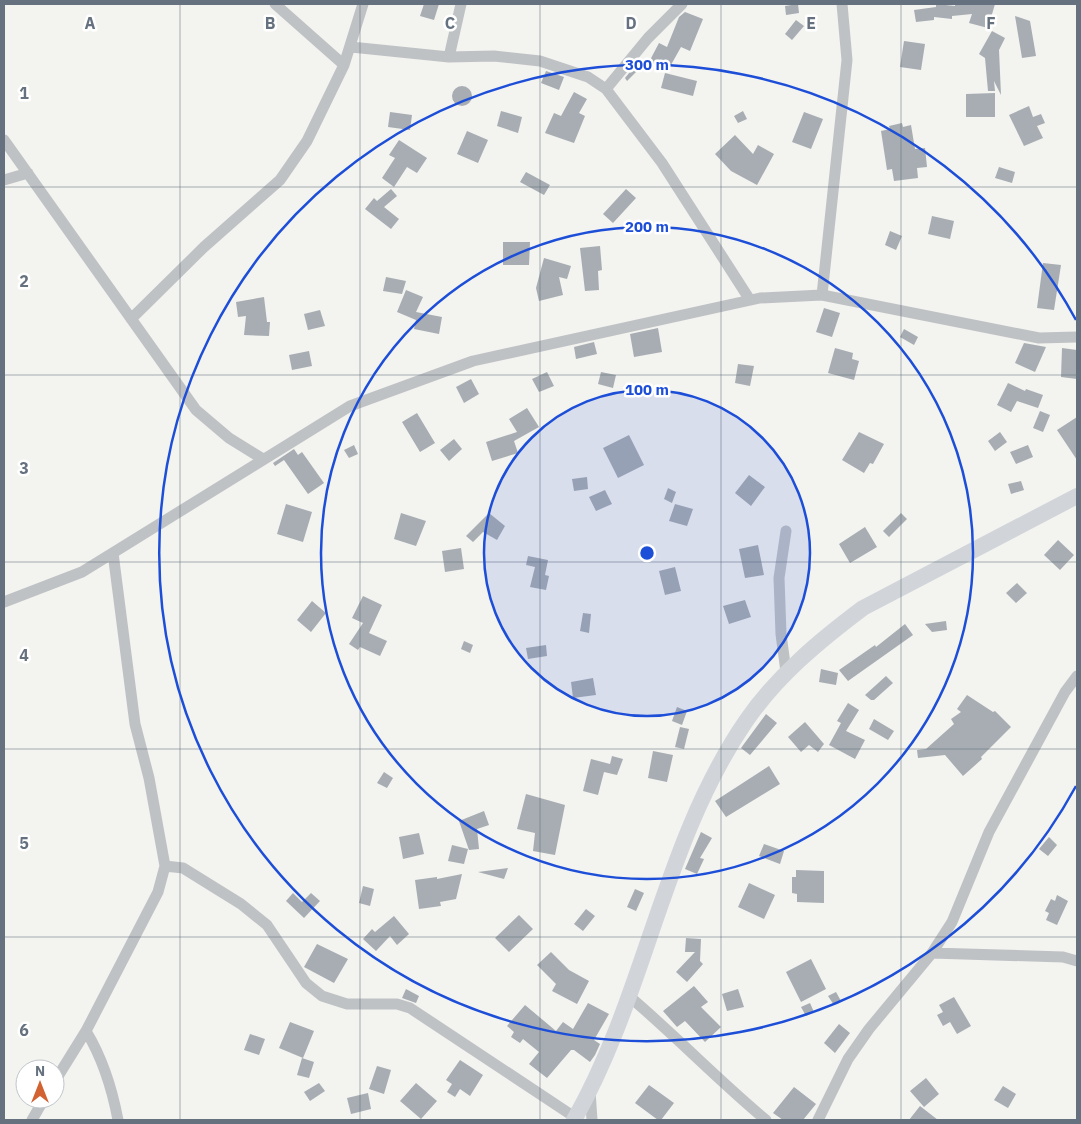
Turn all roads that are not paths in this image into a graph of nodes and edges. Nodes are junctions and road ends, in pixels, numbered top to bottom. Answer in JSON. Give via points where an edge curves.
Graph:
{"nodes":[{"id":1,"x":275,"y":4,"type":"edge"},
{"id":2,"x":363,"y":4,"type":"edge"},
{"id":3,"x":461,"y":4,"type":"edge"},
{"id":4,"x":682,"y":4,"type":"edge"},
{"id":5,"x":842,"y":4,"type":"edge"},
{"id":6,"x":351,"y":48,"type":"junction"},
{"id":7,"x":449,"y":57,"type":"junction"},
{"id":8,"x":344,"y":66,"type":"junction"},
{"id":9,"x":606,"y":89,"type":"junction"},
{"id":10,"x":4,"y":140,"type":"edge"},
{"id":11,"x":28,"y":174,"type":"junction"},
{"id":12,"x":4,"y":180,"type":"edge"},
{"id":13,"x":822,"y":295,"type":"junction"},
{"id":14,"x":750,"y":300,"type":"junction"},
{"id":15,"x":132,"y":319,"type":"junction"},
{"id":16,"x":1077,"y":336,"type":"edge"},
{"id":17,"x":263,"y":459,"type":"junction"},
{"id":18,"x":1077,"y":496,"type":"edge"},
{"id":19,"x":786,"y":531,"type":"dead end"},
{"id":20,"x":114,"y":553,"type":"junction"},
{"id":21,"x":4,"y":602,"type":"edge"},
{"id":22,"x":786,"y":672,"type":"junction"},
{"id":23,"x":1077,"y":676,"type":"edge"},
{"id":24,"x":165,"y":866,"type":"junction"},
{"id":25,"x":932,"y":953,"type":"junction"},
{"id":26,"x":1077,"y":961,"type":"edge"},
{"id":27,"x":630,"y":997,"type":"junction"},
{"id":28,"x":86,"y":1031,"type":"junction"},
{"id":29,"x":65,"y":1065,"type":"edge"},
{"id":30,"x":590,"y":1091,"type":"junction"},
{"id":31,"x":38,"y":1109,"type":"edge"},
{"id":32,"x":575,"y":1119,"type":"edge"},
{"id":33,"x":32,"y":1120,"type":"edge"},
{"id":34,"x":118,"y":1120,"type":"edge"},
{"id":35,"x":592,"y":1120,"type":"edge"},
{"id":36,"x":766,"y":1120,"type":"edge"},
{"id":37,"x":818,"y":1120,"type":"edge"}],
"edges":[{"from":1,"to":8,"type":"street"},
{"from":2,"to":6,"type":"street"},
{"from":3,"to":7,"type":"street"},
{"from":4,"to":9,"type":"street","via":[[648,38]]},
{"from":5,"to":13,"type":"street","via":[[847,60]]},
{"from":6,"to":7,"type":"street"},
{"from":6,"to":8,"type":"street"},
{"from":7,"to":9,"type":"street","via":[[494,56],[540,61],[588,77]]},
{"from":8,"to":15,"type":"street","via":[[307,141],[280,180],[204,247]]},
{"from":9,"to":14,"type":"street","via":[[662,163]]},
{"from":10,"to":11,"type":"street"},
{"from":11,"to":12,"type":"street"},
{"from":11,"to":15,"type":"street"},
{"from":13,"to":14,"type":"street"},
{"from":13,"to":16,"type":"street","via":[[1039,338]]},
{"from":14,"to":17,"type":"street","via":[[473,361],[350,406]]},
{"from":15,"to":17,"type":"street","via":[[196,410],[229,438]]},
{"from":17,"to":20,"type":"street"},
{"from":18,"to":22,"type":"street","via":[[863,608]]},
{"from":19,"to":22,"type":"street","via":[[779,578]]},
{"from":20,"to":21,"type":"street","via":[[82,572]]},
{"from":20,"to":24,"type":"street","via":[[135,724],[149,778]]},
{"from":22,"to":27,"type":"street","via":[[746,721],[713,777],[672,871]]},
{"from":23,"to":25,"type":"street","via":[[1065,692],[989,832],[952,922]]},
{"from":24,"to":28,"type":"street","via":[[158,892]]},
{"from":24,"to":32,"type":"street","via":[[183,868],[241,904],[267,925],[306,983],[322,996],[347,1004],[397,1004],[410,1008]]},
{"from":25,"to":26,"type":"street","via":[[1063,957]]},
{"from":25,"to":37,"type":"street","via":[[848,1059]]},
{"from":27,"to":30,"type":"street"},
{"from":27,"to":36,"type":"street"},
{"from":28,"to":29,"type":"street"},
{"from":28,"to":34,"type":"street","via":[[100,1054]]},
{"from":30,"to":32,"type":"street"},
{"from":30,"to":35,"type":"street"},
{"from":31,"to":33,"type":"street"}]}
